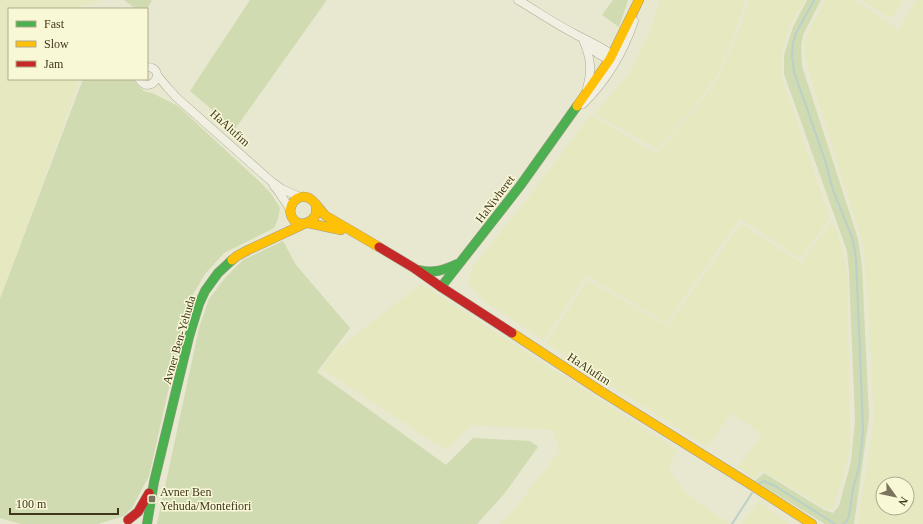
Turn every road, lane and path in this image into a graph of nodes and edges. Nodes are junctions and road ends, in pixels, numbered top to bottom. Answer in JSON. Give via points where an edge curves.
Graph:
{"nodes":[{"id":1,"x":518,"y":0,"type":"edge"},
{"id":2,"x":639,"y":0,"type":"edge"},
{"id":3,"x":575,"y":34,"type":"junction"},
{"id":4,"x":622,"y":38,"type":"junction"},
{"id":5,"x":584,"y":42,"type":"junction"},
{"id":6,"x":598,"y":46,"type":"junction"},
{"id":7,"x":613,"y":58,"type":"junction"},
{"id":8,"x":148,"y":67,"type":"edge"},
{"id":9,"x":157,"y":75,"type":"junction"},
{"id":10,"x":141,"y":80,"type":"edge"},
{"id":11,"x":149,"y":85,"type":"junction"},
{"id":12,"x":585,"y":94,"type":"junction"},
{"id":13,"x":176,"y":97,"type":"junction"},
{"id":14,"x":564,"y":123,"type":"junction"},
{"id":15,"x":267,"y":178,"type":"junction"},
{"id":16,"x":300,"y":197,"type":"junction"},
{"id":17,"x":316,"y":205,"type":"junction"},
{"id":18,"x":290,"y":212,"type":"junction"},
{"id":19,"x":306,"y":224,"type":"junction"},
{"id":20,"x":275,"y":237,"type":"junction"},
{"id":21,"x":366,"y":239,"type":"junction"},
{"id":22,"x":461,"y":262,"type":"junction"},
{"id":23,"x":414,"y":268,"type":"junction"},
{"id":24,"x":440,"y":287,"type":"junction"},
{"id":25,"x":154,"y":482,"type":"junction"},
{"id":26,"x":805,"y":520,"type":"edge"},
{"id":27,"x":123,"y":523,"type":"edge"},
{"id":28,"x":143,"y":524,"type":"edge"},
{"id":29,"x":147,"y":524,"type":"edge"},
{"id":30,"x":812,"y":524,"type":"edge"}],
"edges":[{"from":1,"to":3,"type":"street"},
{"from":2,"to":4,"type":"street","name":"HaNivheret"},
{"from":2,"to":7,"type":"street","name":"HaNivheret","via":[[628,38]]},
{"from":3,"to":5,"type":"street"},
{"from":3,"to":6,"type":"street"},
{"from":4,"to":6,"type":"street","via":[[613,44]]},
{"from":4,"to":7,"type":"street","name":"HaNivheret"},
{"from":5,"to":7,"type":"street","via":[[598,53]]},
{"from":5,"to":12,"type":"street","via":[[590,65],[590,78]]},
{"from":6,"to":7,"type":"street"},
{"from":7,"to":12,"type":"street","name":"HaNivheret"},
{"from":7,"to":14,"type":"street","name":"HaNivheret","via":[[607,74]]},
{"from":8,"to":9,"type":"street","name":"HaAlufim","via":[[154,69]]},
{"from":9,"to":11,"type":"street","via":[[154,82]]},
{"from":9,"to":13,"type":"street","name":"HaAlufim"},
{"from":10,"to":11,"type":"street","name":"HaAlufim"},
{"from":11,"to":13,"type":"street","name":"HaAlufim"},
{"from":12,"to":14,"type":"street","name":"HaNivheret"},
{"from":13,"to":15,"type":"street","name":"HaAlufim"},
{"from":14,"to":22,"type":"street","name":"HaNivheret","via":[[520,186]]},
{"from":15,"to":16,"type":"street","name":"HaAlufim","via":[[282,189]]},
{"from":15,"to":18,"type":"street","name":"HaAlufim"},
{"from":16,"to":17,"type":"street","via":[[311,199]]},
{"from":16,"to":18,"type":"street","via":[[293,202]]},
{"from":17,"to":19,"type":"street","via":[[312,221]]},
{"from":17,"to":21,"type":"street","name":"HaAlufim","via":[[331,220]]},
{"from":18,"to":19,"type":"street","via":[[295,222]]},
{"from":18,"to":20,"type":"street","name":"Avner Ben-Yehuda","via":[[288,221]]},
{"from":19,"to":20,"type":"street","name":"Avner Ben-Yehuda"},
{"from":19,"to":21,"type":"street","name":"HaAlufim","via":[[325,226]]},
{"from":20,"to":25,"type":"street","name":"Avner Ben-Yehuda","via":[[237,256],[212,282],[199,304]]},
{"from":21,"to":23,"type":"street","name":"HaAlufim"},
{"from":22,"to":23,"type":"street","via":[[443,271],[425,272]]},
{"from":22,"to":24,"type":"street","name":"HaNivheret"},
{"from":23,"to":24,"type":"street","name":"HaAlufim"},
{"from":24,"to":26,"type":"street","name":"HaAlufim"},
{"from":25,"to":27,"type":"street","name":"Avner Ben-Yehuda","via":[[135,516]]},
{"from":25,"to":29,"type":"street","name":"Avner Ben-Yehuda"},
{"from":26,"to":30,"type":"street","name":"HaAlufim"},
{"from":27,"to":28,"type":"street","via":[[134,520]]}]}
